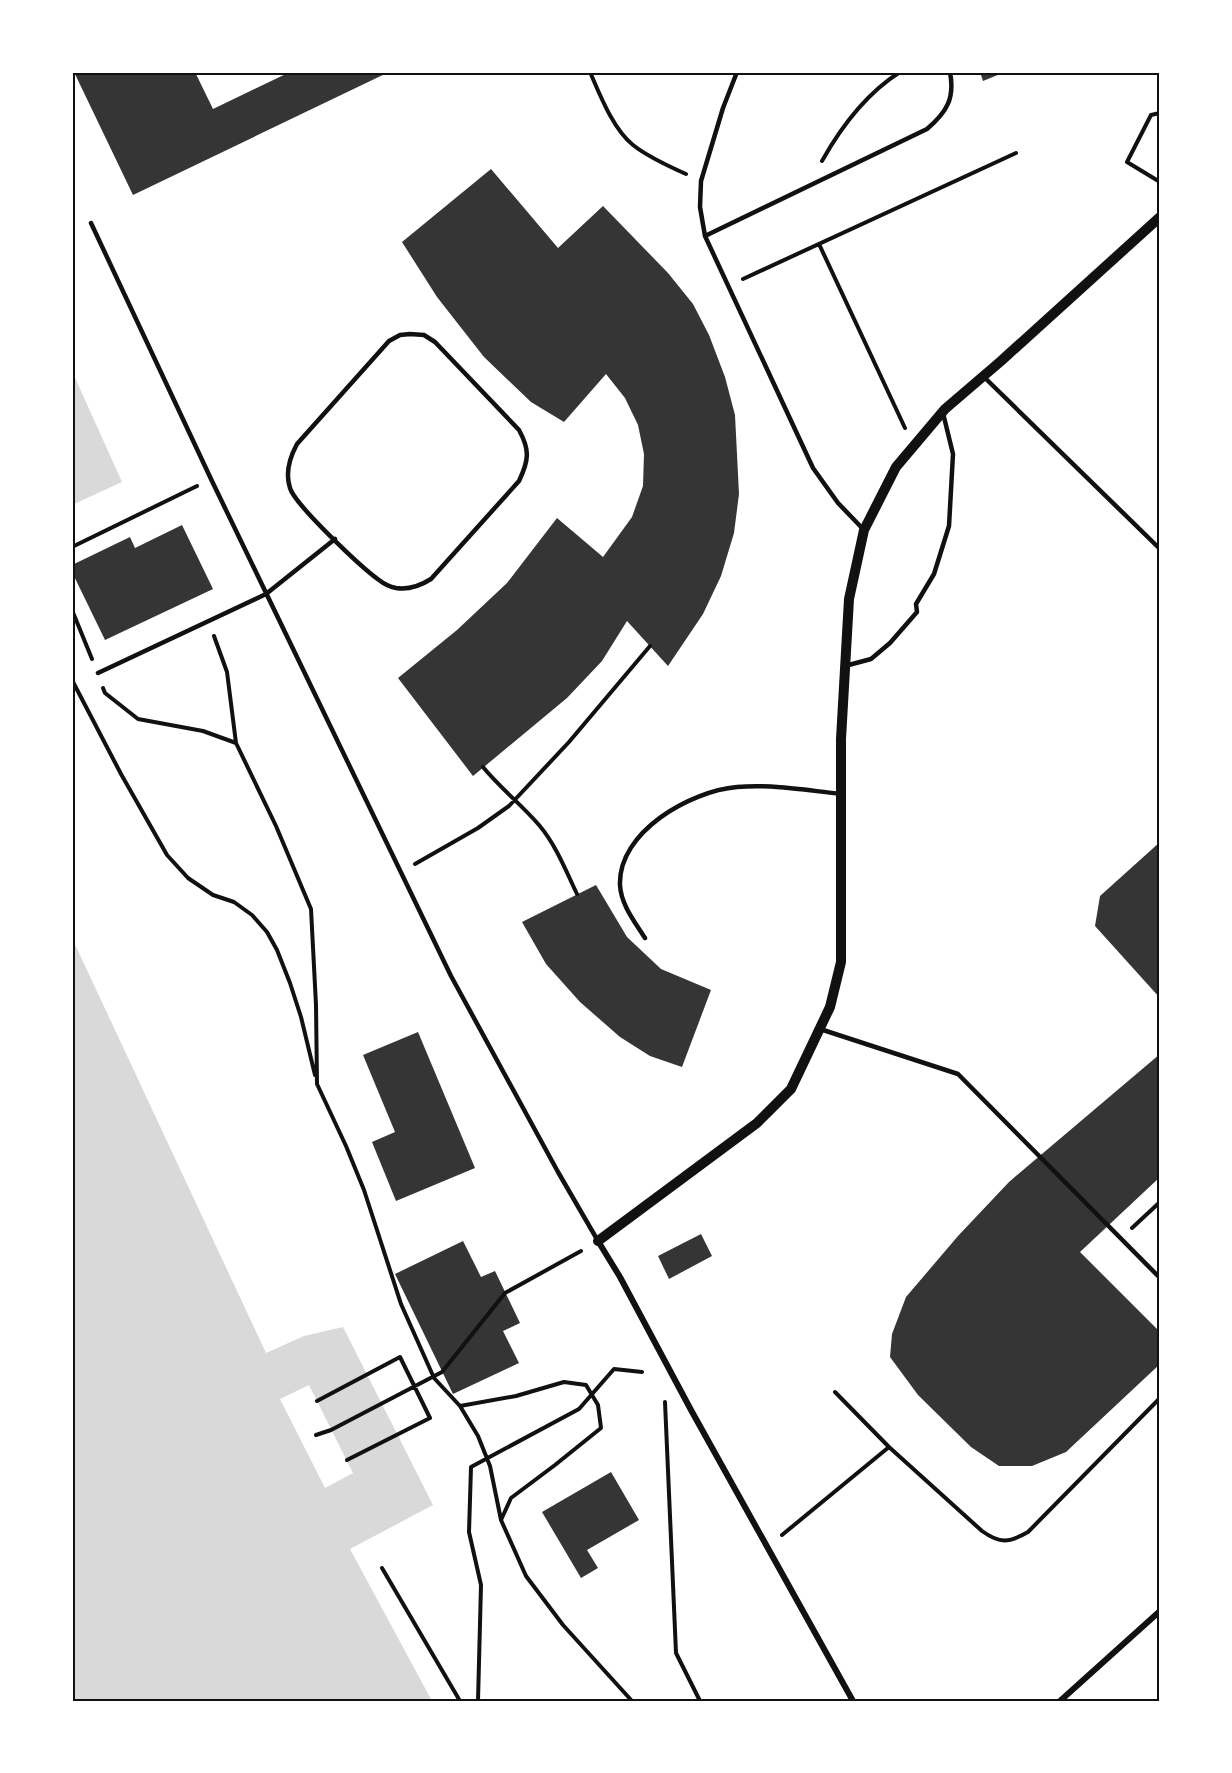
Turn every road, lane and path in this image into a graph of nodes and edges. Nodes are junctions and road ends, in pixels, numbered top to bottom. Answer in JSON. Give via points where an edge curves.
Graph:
{"nodes":[{"id":1,"x":590,"y":72,"type":"edge"},
{"id":2,"x":737,"y":72,"type":"edge"},
{"id":3,"x":900,"y":72,"type":"edge"},
{"id":4,"x":950,"y":72,"type":"edge"},
{"id":5,"x":1160,"y":113,"type":"edge"},
{"id":6,"x":1016,"y":153,"type":"dead end"},
{"id":7,"x":701,"y":180,"type":"junction"},
{"id":8,"x":1160,"y":182,"type":"edge"},
{"id":9,"x":807,"y":186,"type":"junction"},
{"id":10,"x":1160,"y":217,"type":"edge"},
{"id":11,"x":91,"y":223,"type":"dead end"},
{"id":12,"x":705,"y":236,"type":"junction"},
{"id":13,"x":819,"y":244,"type":"junction"},
{"id":14,"x":729,"y":285,"type":"junction"},
{"id":15,"x":983,"y":376,"type":"junction"},
{"id":16,"x":943,"y":412,"type":"junction"},
{"id":17,"x":913,"y":447,"type":"junction"},
{"id":18,"x":211,"y":479,"type":"junction"},
{"id":19,"x":864,"y":530,"type":"junction"},
{"id":20,"x":335,"y":539,"type":"junction"},
{"id":21,"x":72,"y":547,"type":"edge"},
{"id":22,"x":1160,"y":549,"type":"edge"},
{"id":23,"x":266,"y":594,"type":"junction"},
{"id":24,"x":72,"y":610,"type":"edge"},
{"id":25,"x":209,"y":621,"type":"junction"},
{"id":26,"x":650,"y":646,"type":"dead end"},
{"id":27,"x":845,"y":666,"type":"junction"},
{"id":28,"x":98,"y":674,"type":"junction"},
{"id":29,"x":72,"y":680,"type":"edge"},
{"id":30,"x":236,"y":743,"type":"junction"},
{"id":31,"x":483,"y":767,"type":"dead end"},
{"id":32,"x":841,"y":794,"type":"junction"},
{"id":33,"x":400,"y":872,"type":"junction"},
{"id":34,"x":577,"y":894,"type":"dead end"},
{"id":35,"x":645,"y":938,"type":"dead end"},
{"id":36,"x":820,"y":1029,"type":"junction"},
{"id":37,"x":317,"y":1084,"type":"junction"},
{"id":38,"x":1160,"y":1202,"type":"edge"},
{"id":39,"x":1121,"y":1239,"type":"junction"},
{"id":40,"x":598,"y":1241,"type":"junction"},
{"id":41,"x":1160,"y":1278,"type":"edge"},
{"id":42,"x":642,"y":1372,"type":"dead end"},
{"id":43,"x":415,"y":1386,"type":"junction"},
{"id":44,"x":664,"y":1391,"type":"dead end"},
{"id":45,"x":835,"y":1392,"type":"dead end"},
{"id":46,"x":1160,"y":1398,"type":"edge"},
{"id":47,"x":317,"y":1401,"type":"dead end"},
{"id":48,"x":460,"y":1407,"type":"junction"},
{"id":49,"x":316,"y":1435,"type":"dead end"},
{"id":50,"x":890,"y":1447,"type":"junction"},
{"id":51,"x":347,"y":1460,"type":"dead end"},
{"id":52,"x":501,"y":1520,"type":"junction"},
{"id":53,"x":767,"y":1547,"type":"junction"},
{"id":54,"x":382,"y":1568,"type":"dead end"},
{"id":55,"x":1160,"y":1611,"type":"edge"},
{"id":56,"x":460,"y":1701,"type":"edge"},
{"id":57,"x":478,"y":1701,"type":"edge"},
{"id":58,"x":632,"y":1701,"type":"edge"},
{"id":59,"x":700,"y":1701,"type":"edge"},
{"id":60,"x":853,"y":1701,"type":"edge"},
{"id":61,"x":1060,"y":1701,"type":"edge"}],
"edges":[{"from":1,"to":7,"type":"path","via":[[611,117],[632,144],[660,162]]},
{"from":2,"to":7,"type":"lane"},
{"from":3,"to":9,"type":"path","via":[[878,88],[854,115]]},
{"from":4,"to":9,"type":"lane","via":[[949,103],[927,129]]},
{"from":5,"to":8,"type":"path","via":[[1150,115],[1127,162]]},
{"from":6,"to":13,"type":"path"},
{"from":7,"to":12,"type":"lane"},
{"from":9,"to":12,"type":"lane"},
{"from":10,"to":15,"type":"street"},
{"from":11,"to":18,"type":"lane"},
{"from":12,"to":14,"type":"lane"},
{"from":13,"to":14,"type":"path"},
{"from":13,"to":17,"type":"path"},
{"from":14,"to":19,"type":"lane","via":[[813,468]]},
{"from":15,"to":16,"type":"street"},
{"from":15,"to":22,"type":"lane"},
{"from":16,"to":17,"type":"street"},
{"from":16,"to":27,"type":"lane","via":[[953,454],[950,516],[934,574],[916,604],[917,612],[890,642],[871,659]]},
{"from":17,"to":19,"type":"street","via":[[896,467]]},
{"from":18,"to":21,"type":"path"},
{"from":18,"to":23,"type":"lane"},
{"from":19,"to":27,"type":"street","via":[[849,599]]},
{"from":20,"to":20,"type":"lane","via":[[380,581],[394,588],[419,586],[431,579],[519,481],[525,469],[528,456],[519,430],[424,335],[400,335],[389,341],[297,444],[291,457],[289,487],[294,499]]},
{"from":20,"to":23,"type":"lane"},
{"from":23,"to":25,"type":"lane"},
{"from":23,"to":33,"type":"lane"},
{"from":24,"to":28,"type":"path"},
{"from":25,"to":28,"type":"lane"},
{"from":25,"to":30,"type":"path","via":[[227,672]]},
{"from":26,"to":33,"type":"path","via":[[509,806]]},
{"from":27,"to":32,"type":"street"},
{"from":28,"to":30,"type":"path","via":[[105,693],[138,719],[203,731]]},
{"from":29,"to":37,"type":"path","via":[[167,855],[188,878],[213,895],[234,902],[267,932],[290,983]]},
{"from":30,"to":37,"type":"path","via":[[311,909]]},
{"from":31,"to":34,"type":"path","via":[[539,825]]},
{"from":32,"to":35,"type":"lane","via":[[765,786],[734,787],[703,795],[661,817],[638,836],[624,860],[621,885],[627,909]]},
{"from":32,"to":36,"type":"street","via":[[841,962],[831,1006]]},
{"from":33,"to":40,"type":"lane","via":[[451,976]]},
{"from":36,"to":39,"type":"lane","via":[[958,1074]]},
{"from":36,"to":40,"type":"street","via":[[790,1089],[757,1123]]},
{"from":37,"to":48,"type":"path","via":[[364,1190],[405,1315],[434,1378]]},
{"from":38,"to":39,"type":"path"},
{"from":39,"to":41,"type":"lane"},
{"from":40,"to":43,"type":"path","via":[[506,1293],[442,1372]]},
{"from":40,"to":53,"type":"street"},
{"from":42,"to":57,"type":"path","via":[[614,1369],[579,1409],[471,1467],[469,1532],[481,1585]]},
{"from":43,"to":47,"type":"path","via":[[400,1357]]},
{"from":43,"to":49,"type":"path"},
{"from":43,"to":51,"type":"path","via":[[430,1418]]},
{"from":44,"to":59,"type":"path","via":[[676,1653]]},
{"from":45,"to":50,"type":"path"},
{"from":46,"to":50,"type":"path","via":[[1028,1532],[1006,1541],[982,1532]]},
{"from":48,"to":52,"type":"path","via":[[490,1466]]},
{"from":48,"to":52,"type":"path","via":[[564,1382],[586,1385],[598,1405],[601,1428],[511,1498]]},
{"from":50,"to":53,"type":"path"},
{"from":52,"to":58,"type":"path","via":[[526,1576],[563,1625]]},
{"from":53,"to":60,"type":"street"},
{"from":54,"to":56,"type":"path"},
{"from":55,"to":61,"type":"street"}]}
